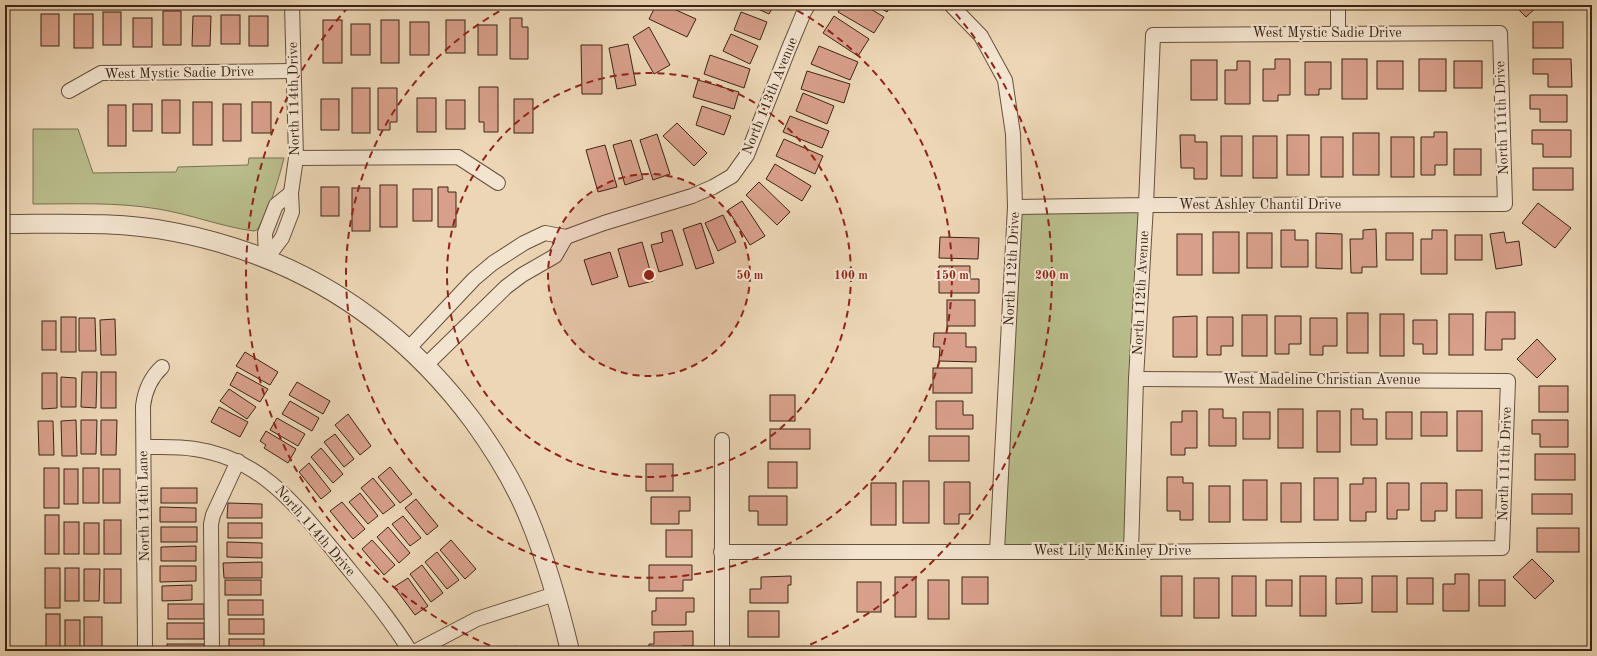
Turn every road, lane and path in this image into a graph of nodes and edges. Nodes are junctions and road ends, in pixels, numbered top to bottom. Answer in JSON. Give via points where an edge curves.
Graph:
{"nodes":[{"id":1,"x":292,"y":5,"type":"edge"},
{"id":2,"x":808,"y":5,"type":"edge"},
{"id":3,"x":951,"y":5,"type":"edge"},
{"id":4,"x":1338,"y":5,"type":"edge"},
{"id":5,"x":1338,"y":33,"type":"junction"},
{"id":6,"x":1500,"y":33,"type":"joint"},
{"id":7,"x":1153,"y":35,"type":"joint"},
{"id":8,"x":293,"y":71,"type":"junction"},
{"id":9,"x":69,"y":91,"type":"dead end"},
{"id":10,"x":296,"y":158,"type":"junction"},
{"id":11,"x":498,"y":183,"type":"dead end"},
{"id":12,"x":1505,"y":204,"type":"joint"},
{"id":13,"x":1146,"y":205,"type":"junction"},
{"id":14,"x":1015,"y":207,"type":"junction"},
{"id":15,"x":5,"y":224,"type":"edge"},
{"id":16,"x":566,"y":237,"type":"junction"},
{"id":17,"x":266,"y":259,"type":"junction"},
{"id":18,"x":409,"y":348,"type":"junction"},
{"id":19,"x":426,"y":365,"type":"junction"},
{"id":20,"x":162,"y":367,"type":"dead end"},
{"id":21,"x":1136,"y":379,"type":"junction"},
{"id":22,"x":1508,"y":381,"type":"joint"},
{"id":23,"x":722,"y":440,"type":"dead end"},
{"id":24,"x":144,"y":447,"type":"junction"},
{"id":25,"x":238,"y":461,"type":"junction"},
{"id":26,"x":1502,"y":548,"type":"joint"},
{"id":27,"x":996,"y":551,"type":"junction"},
{"id":28,"x":722,"y":552,"type":"junction"},
{"id":29,"x":1130,"y":552,"type":"junction"},
{"id":30,"x":555,"y":594,"type":"junction"},
{"id":31,"x":144,"y":651,"type":"edge"},
{"id":32,"x":212,"y":651,"type":"edge"},
{"id":33,"x":410,"y":651,"type":"edge"},
{"id":34,"x":416,"y":651,"type":"edge"},
{"id":35,"x":570,"y":651,"type":"edge"},
{"id":36,"x":722,"y":651,"type":"edge"}],
"edges":[{"from":1,"to":8,"type":"street","name":"North 114th Drive"},
{"from":2,"to":16,"type":"street","name":"North 113th Avenue","via":[[747,155],[732,176],[692,196]]},
{"from":3,"to":14,"type":"street","name":"North 112th Drive","via":[[981,36],[1005,80],[1013,134]]},
{"from":4,"to":5,"type":"street"},
{"from":5,"to":6,"type":"street","name":"West Mystic Sadie Drive"},
{"from":5,"to":7,"type":"street","name":"West Mystic Sadie Drive"},
{"from":6,"to":12,"type":"street","name":"North 111th Drive"},
{"from":7,"to":13,"type":"street","name":"North 112th Avenue"},
{"from":8,"to":9,"type":"street","name":"West Mystic Sadie Drive","via":[[101,74]]},
{"from":8,"to":10,"type":"street","name":"North 114th Drive"},
{"from":10,"to":11,"type":"street","via":[[458,157]]},
{"from":10,"to":17,"type":"street","name":"North 114th Drive","via":[[291,193],[292,212],[282,238]]},
{"from":12,"to":13,"type":"street","name":"West Ashley Chantil Drive"},
{"from":13,"to":14,"type":"street","name":"West Ashley Chantil Drive"},
{"from":13,"to":21,"type":"street","name":"North 112th Avenue"},
{"from":14,"to":27,"type":"street","name":"North 112th Drive"},
{"from":15,"to":17,"type":"street","via":[[104,224],[157,229],[210,240]]},
{"from":16,"to":18,"type":"street","via":[[545,233],[493,263],[474,279]]},
{"from":16,"to":19,"type":"street","via":[[555,256],[506,287]]},
{"from":17,"to":18,"type":"street","via":[[336,293],[370,316]]},
{"from":18,"to":19,"type":"street"},
{"from":19,"to":30,"type":"street","via":[[462,406],[505,470],[528,515]]},
{"from":20,"to":24,"type":"street","name":"North 114th Lane","via":[[154,374],[145,395]]},
{"from":21,"to":22,"type":"street","name":"West Madeline Christian Avenue"},
{"from":21,"to":29,"type":"street","name":"North 112th Avenue"},
{"from":22,"to":26,"type":"street","name":"North 111th Drive"},
{"from":23,"to":28,"type":"street"},
{"from":24,"to":25,"type":"street","name":"North 114th Drive","via":[[196,449]]},
{"from":24,"to":31,"type":"street","name":"North 114th Lane"},
{"from":25,"to":32,"type":"street","via":[[211,524]]},
{"from":25,"to":33,"type":"street","name":"North 114th Drive","via":[[273,483],[294,504],[385,613]]},
{"from":26,"to":29,"type":"street","name":"West Lily McKinley Drive"},
{"from":27,"to":28,"type":"street","name":"West Lily McKinley Drive"},
{"from":27,"to":29,"type":"street","name":"West Lily McKinley Drive"},
{"from":28,"to":36,"type":"street"},
{"from":30,"to":34,"type":"street","via":[[478,619]]},
{"from":30,"to":35,"type":"street"}]}
